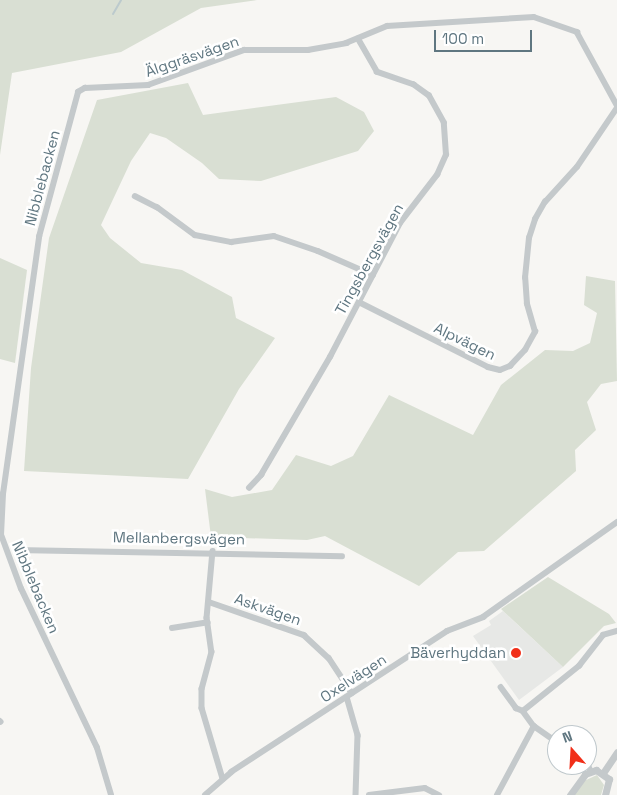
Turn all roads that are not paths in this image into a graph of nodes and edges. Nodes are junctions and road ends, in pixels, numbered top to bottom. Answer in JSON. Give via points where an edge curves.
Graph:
{"nodes":[{"id":1,"x":358,"y":39,"type":"junction"},
{"id":2,"x":85,"y":88,"type":"joint"},
{"id":3,"x":617,"y":107,"type":"edge"},
{"id":4,"x":135,"y":196,"type":"dead end"},
{"id":5,"x":373,"y":275,"type":"junction"},
{"id":6,"x":359,"y":302,"type":"junction"},
{"id":7,"x":248,"y":488,"type":"dead end"},
{"id":8,"x":617,"y":522,"type":"edge"},
{"id":9,"x":1,"y":535,"type":"edge"},
{"id":10,"x":16,"y":550,"type":"dead end"},
{"id":11,"x":213,"y":551,"type":"junction"},
{"id":12,"x":342,"y":556,"type":"dead end"},
{"id":13,"x":209,"y":602,"type":"junction"},
{"id":14,"x":208,"y":622,"type":"junction"},
{"id":15,"x":172,"y":628,"type":"dead end"},
{"id":16,"x":617,"y":631,"type":"edge"},
{"id":17,"x":501,"y":687,"type":"dead end"},
{"id":18,"x":350,"y":695,"type":"junction"},
{"id":19,"x":523,"y":711,"type":"junction"},
{"id":20,"x":534,"y":726,"type":"junction"},
{"id":21,"x":547,"y":735,"type":"edge"},
{"id":22,"x":617,"y":752,"type":"edge"},
{"id":23,"x":597,"y":772,"type":"edge"},
{"id":24,"x":603,"y":773,"type":"junction"},
{"id":25,"x":584,"y":775,"type":"edge"},
{"id":26,"x":223,"y":779,"type":"junction"},
{"id":27,"x":110,"y":795,"type":"edge"},
{"id":28,"x":205,"y":795,"type":"edge"},
{"id":29,"x":356,"y":795,"type":"edge"},
{"id":30,"x":369,"y":795,"type":"edge"},
{"id":31,"x":438,"y":795,"type":"edge"},
{"id":32,"x":497,"y":795,"type":"edge"},
{"id":33,"x":570,"y":795,"type":"edge"},
{"id":34,"x":605,"y":795,"type":"edge"}],
"edges":[{"from":1,"to":2,"type":"street","name":"Älggräsvägen","via":[[308,50],[244,50],[148,86]]},
{"from":1,"to":3,"type":"street","name":"Älggräsvägen","via":[[387,26],[541,18],[577,32]]},
{"from":1,"to":5,"type":"street","name":"Tingsbergsvägen","via":[[377,72],[414,85],[429,96],[442,116],[447,140],[440,169],[400,223]]},
{"from":2,"to":9,"type":"street","name":"Nibblebacken","via":[[77,95],[39,237],[3,494]]},
{"from":3,"to":6,"type":"street","name":"Alpvägen","via":[[577,168],[535,219],[529,238],[525,278],[527,304],[535,332],[515,362],[500,370],[488,367]]},
{"from":4,"to":5,"type":"street","via":[[157,207],[195,235],[230,242],[274,236]]},
{"from":5,"to":6,"type":"street","name":"Tingsbergsvägen"},
{"from":6,"to":7,"type":"street","name":"Tingsbergsvägen","via":[[260,475]]},
{"from":8,"to":18,"type":"street","name":"Oxelvägen","via":[[483,617],[447,631]]},
{"from":9,"to":27,"type":"street","name":"Nibblebacken","via":[[21,589],[97,748]]},
{"from":10,"to":11,"type":"street","name":"Mellanbergsvägen"},
{"from":11,"to":12,"type":"street","name":"Mellanbergsvägen"},
{"from":11,"to":13,"type":"street"},
{"from":13,"to":14,"type":"street"},
{"from":13,"to":18,"type":"street","name":"Askvägen","via":[[304,635],[329,658]]},
{"from":14,"to":15,"type":"street"},
{"from":14,"to":26,"type":"street","via":[[212,652],[202,689],[202,708]]},
{"from":16,"to":19,"type":"street","via":[[603,635],[579,666]]},
{"from":17,"to":19,"type":"street","via":[[516,708]]},
{"from":18,"to":26,"type":"street","name":"Oxelvägen"},
{"from":18,"to":29,"type":"street","name":"Askvägen","via":[[358,734]]},
{"from":19,"to":20,"type":"street"},
{"from":20,"to":21,"type":"street"},
{"from":20,"to":32,"type":"street"},
{"from":22,"to":24,"type":"street"},
{"from":23,"to":24,"type":"street"},
{"from":24,"to":34,"type":"street","via":[[609,779]]},
{"from":25,"to":33,"type":"street"},
{"from":26,"to":28,"type":"street","name":"Oxelvägen"},
{"from":30,"to":31,"type":"street","via":[[425,788]]}]}
